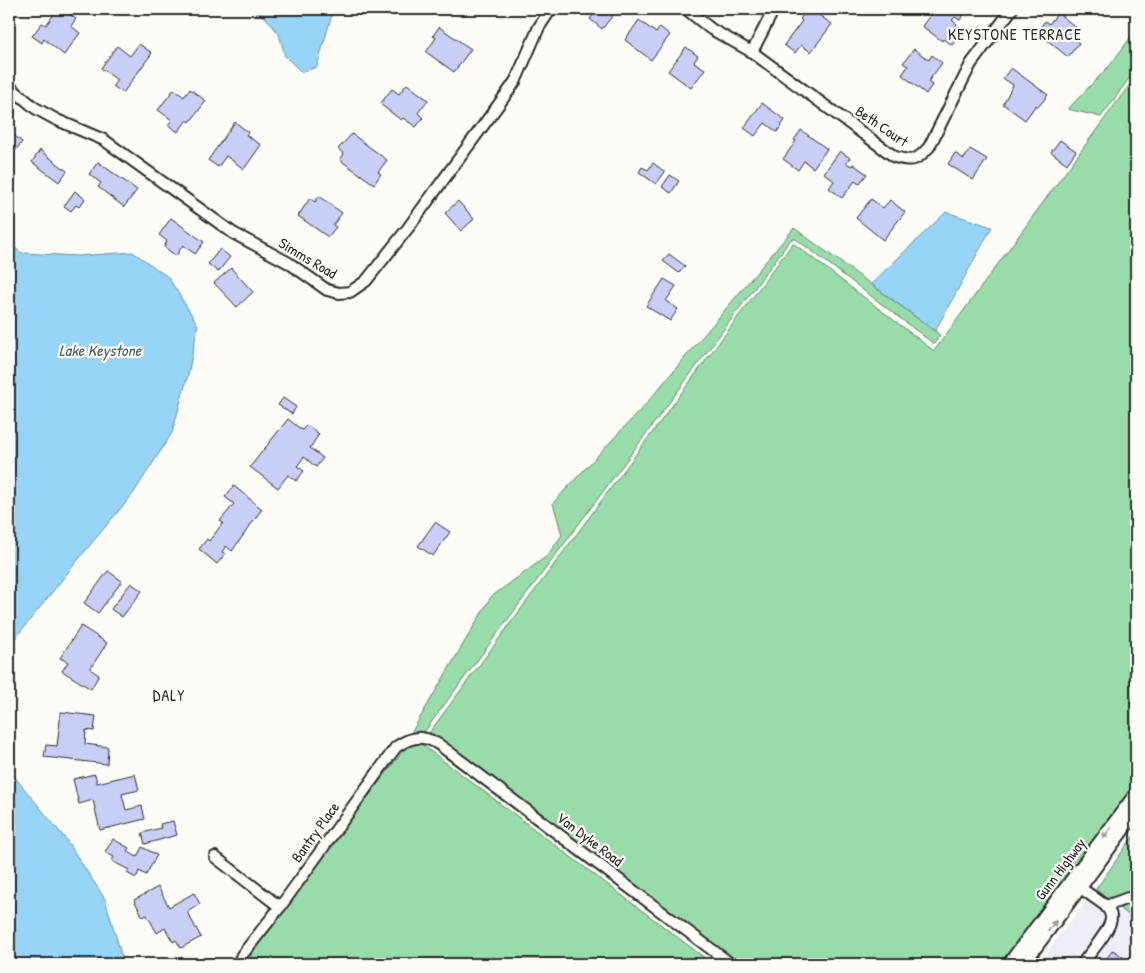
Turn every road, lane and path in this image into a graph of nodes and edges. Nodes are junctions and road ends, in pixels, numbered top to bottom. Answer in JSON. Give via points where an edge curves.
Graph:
{"nodes":[{"id":1,"x":551,"y":9,"type":"edge"},
{"id":2,"x":686,"y":9,"type":"edge"},
{"id":3,"x":774,"y":9,"type":"edge"},
{"id":4,"x":1012,"y":9,"type":"edge"},
{"id":5,"x":752,"y":52,"type":"junction"},
{"id":6,"x":9,"y":86,"type":"edge"},
{"id":7,"x":430,"y":739,"type":"joint"},
{"id":8,"x":1136,"y":794,"type":"edge"},
{"id":9,"x":1136,"y":812,"type":"edge"},
{"id":10,"x":215,"y":857,"type":"dead end"},
{"id":11,"x":1076,"y":884,"type":"junction"},
{"id":12,"x":1128,"y":898,"type":"dead end"},
{"id":13,"x":280,"y":906,"type":"junction"},
{"id":14,"x":1106,"y":906,"type":"junction"},
{"id":15,"x":238,"y":964,"type":"edge"},
{"id":16,"x":731,"y":964,"type":"edge"},
{"id":17,"x":1009,"y":964,"type":"edge"},
{"id":18,"x":1023,"y":964,"type":"edge"},
{"id":19,"x":1082,"y":964,"type":"edge"}],
"edges":[{"from":1,"to":6,"type":"street","name":"Simms Road","via":[[510,89],[366,281],[350,292],[327,290],[289,263],[233,233],[104,140],[35,108]]},
{"from":2,"to":5,"type":"street","name":"Beth Court"},
{"from":3,"to":5,"type":"street"},
{"from":4,"to":5,"type":"street","name":"Beth Court","via":[[971,64],[929,147],[920,157],[908,160],[895,157]]},
{"from":7,"to":13,"type":"street","name":"Bantry Place","via":[[409,739],[396,747]]},
{"from":7,"to":16,"type":"street","name":"Van Dyke Road"},
{"from":8,"to":11,"type":"main road","name":"Gunn Highway","one_way":true},
{"from":9,"to":11,"type":"main road","name":"Gunn Highway"},
{"from":10,"to":13,"type":"street"},
{"from":11,"to":14,"type":"street"},
{"from":11,"to":17,"type":"main road","name":"Gunn Highway"},
{"from":18,"to":11,"type":"main road","name":"Gunn Highway","one_way":true},
{"from":12,"to":14,"type":"street"},
{"from":13,"to":15,"type":"street","name":"Bantry Place"},
{"from":14,"to":19,"type":"street","via":[[1110,911],[1110,923]]}]}
